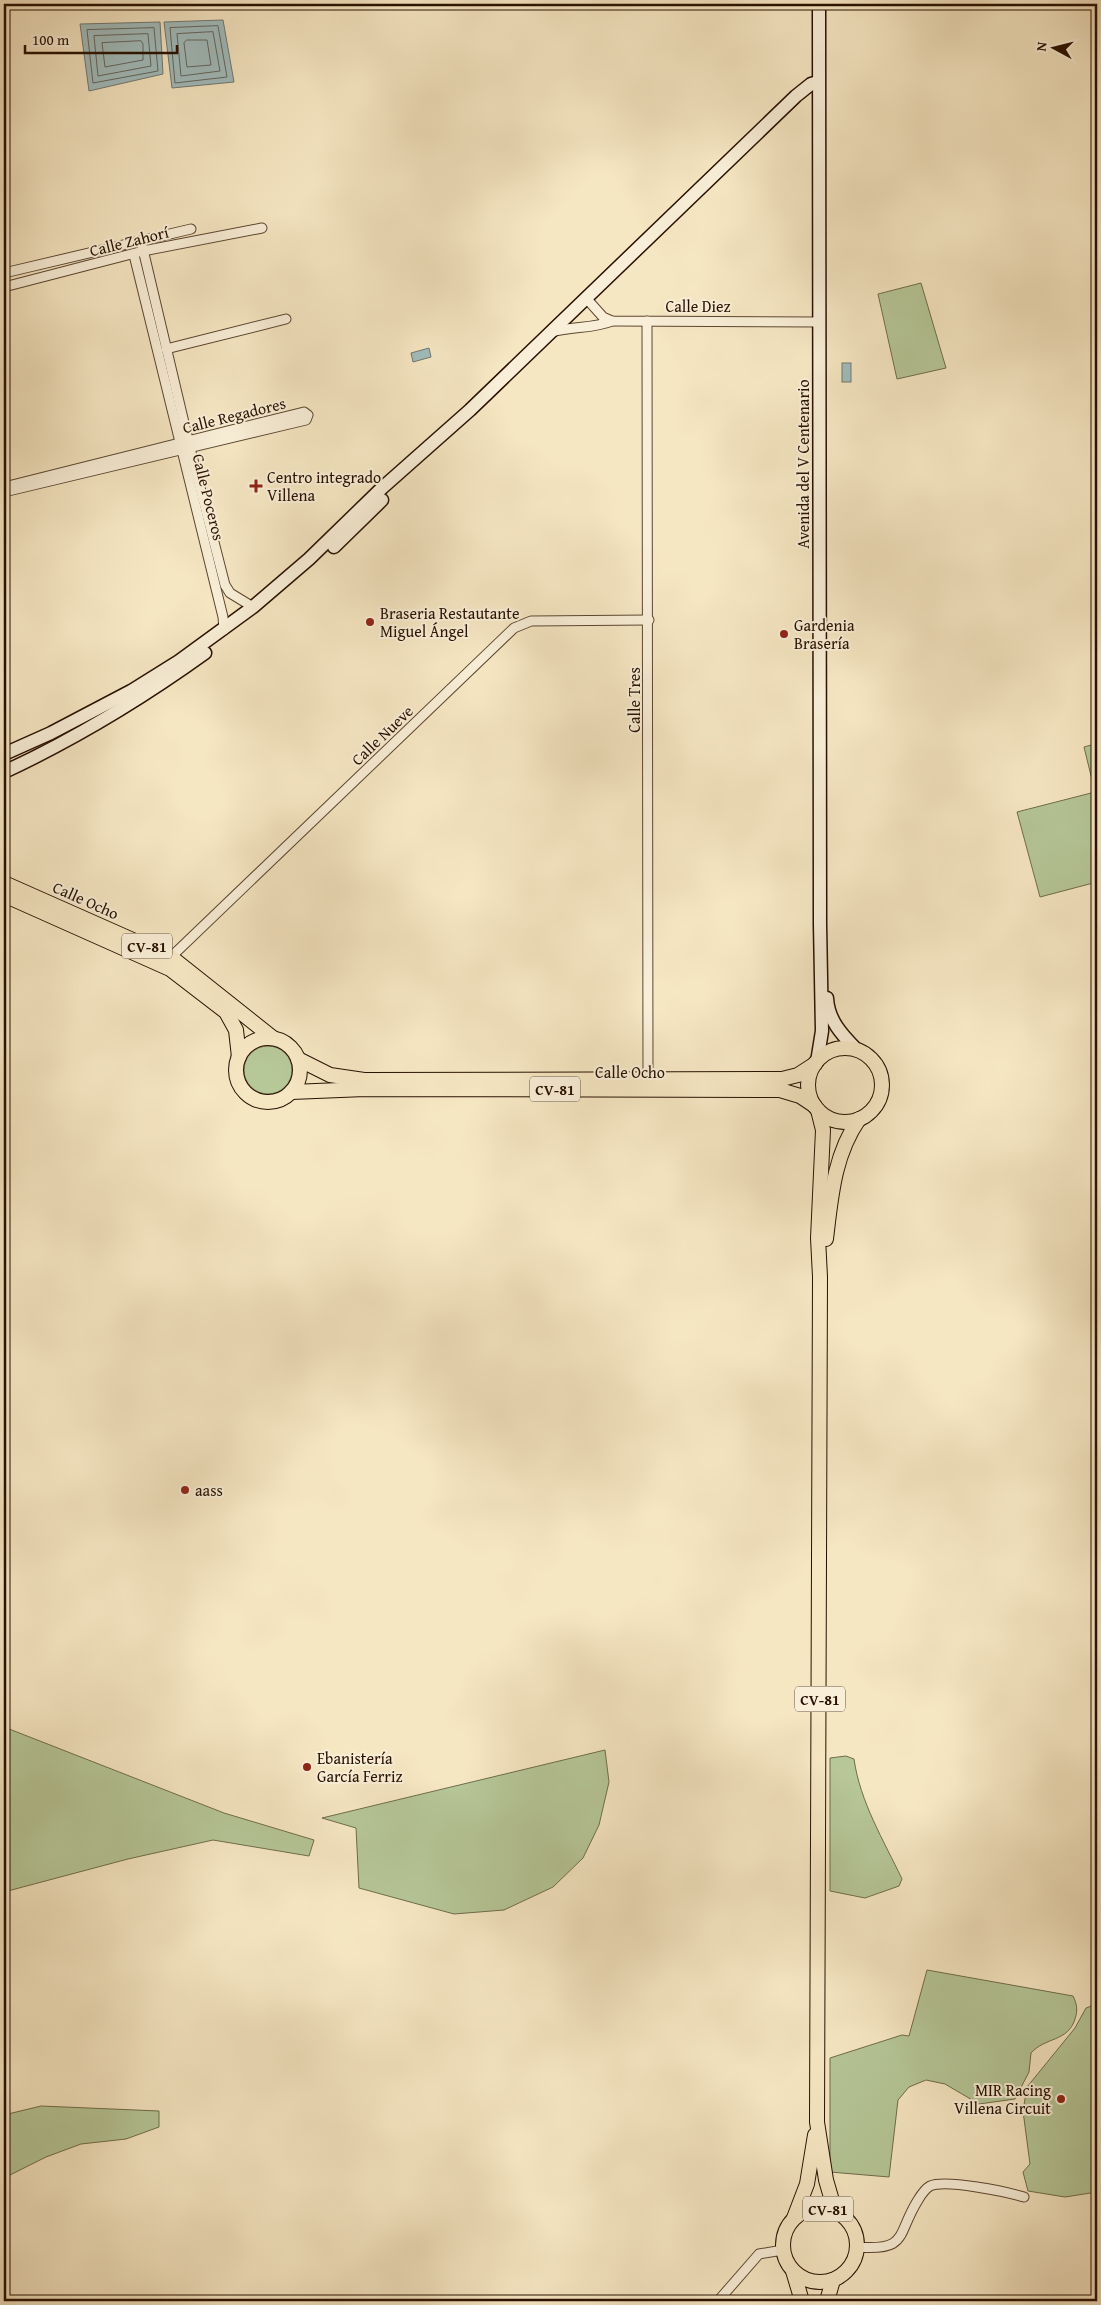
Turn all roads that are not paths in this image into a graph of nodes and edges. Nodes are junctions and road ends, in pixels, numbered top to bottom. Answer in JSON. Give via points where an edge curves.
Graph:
{"nodes":[{"id":1,"x":819,"y":4,"type":"edge"},
{"id":2,"x":818,"y":82,"type":"junction"},
{"id":3,"x":262,"y":228,"type":"dead end"},
{"id":4,"x":191,"y":229,"type":"dead end"},
{"id":5,"x":141,"y":241,"type":"junction"},
{"id":6,"x":143,"y":251,"type":"junction"},
{"id":7,"x":134,"y":255,"type":"junction"},
{"id":8,"x":4,"y":273,"type":"edge"},
{"id":9,"x":4,"y":287,"type":"edge"},
{"id":10,"x":586,"y":298,"type":"junction"},
{"id":11,"x":286,"y":319,"type":"dead end"},
{"id":12,"x":612,"y":321,"type":"junction"},
{"id":13,"x":648,"y":321,"type":"junction"},
{"id":14,"x":819,"y":322,"type":"junction"},
{"id":15,"x":547,"y":334,"type":"junction"},
{"id":16,"x":166,"y":349,"type":"junction"},
{"id":17,"x":437,"y":441,"type":"junction"},
{"id":18,"x":186,"y":446,"type":"junction"},
{"id":19,"x":4,"y":487,"type":"edge"},
{"id":20,"x":4,"y":492,"type":"edge"},
{"id":21,"x":253,"y":607,"type":"junction"},
{"id":22,"x":649,"y":620,"type":"junction"},
{"id":23,"x":224,"y":630,"type":"junction"},
{"id":24,"x":4,"y":754,"type":"edge"},
{"id":25,"x":4,"y":772,"type":"edge"},
{"id":26,"x":4,"y":883,"type":"edge"},
{"id":27,"x":4,"y":894,"type":"edge"},
{"id":28,"x":820,"y":924,"type":"junction"},
{"id":29,"x":171,"y":957,"type":"junction"},
{"id":30,"x":273,"y":1038,"type":"junction"},
{"id":31,"x":857,"y":1050,"type":"junction"},
{"id":32,"x":239,"y":1056,"type":"junction"},
{"id":33,"x":298,"y":1059,"type":"junction"},
{"id":34,"x":816,"y":1063,"type":"junction"},
{"id":35,"x":648,"y":1079,"type":"junction"},
{"id":36,"x":291,"y":1092,"type":"junction"},
{"id":37,"x":817,"y":1108,"type":"junction"},
{"id":38,"x":859,"y":1120,"type":"junction"},
{"id":39,"x":820,"y":1277,"type":"junction"},
{"id":40,"x":817,"y":2122,"type":"junction"},
{"id":41,"x":1024,"y":2198,"type":"dead end"},
{"id":42,"x":835,"y":2211,"type":"junction"},
{"id":43,"x":794,"y":2218,"type":"junction"},
{"id":44,"x":857,"y":2247,"type":"junction"},
{"id":45,"x":782,"y":2250,"type":"junction"},
{"id":46,"x":793,"y":2271,"type":"junction"},
{"id":47,"x":833,"y":2280,"type":"junction"},
{"id":48,"x":718,"y":2301,"type":"edge"},
{"id":49,"x":802,"y":2301,"type":"edge"},
{"id":50,"x":827,"y":2301,"type":"edge"}],
"edges":[{"from":1,"to":2,"type":"street","name":"Avenida del V Centenario"},
{"from":2,"to":10,"type":"street","via":[[796,96]]},
{"from":2,"to":14,"type":"street","name":"Avenida del V Centenario"},
{"from":3,"to":6,"type":"street","name":"Calle Zahorí"},
{"from":4,"to":5,"type":"street","name":"Calle Zahorí"},
{"from":5,"to":6,"type":"street","name":"Calle Poceros"},
{"from":5,"to":8,"type":"street","name":"Calle Zahorí"},
{"from":6,"to":7,"type":"street","name":"Calle Zahorí"},
{"from":6,"to":16,"type":"street","name":"Calle Poceros"},
{"from":7,"to":9,"type":"street","name":"Calle Zahorí"},
{"from":7,"to":18,"type":"street","name":"Calle Poceros"},
{"from":10,"to":12,"type":"street","via":[[603,317]]},
{"from":10,"to":15,"type":"street"},
{"from":11,"to":16,"type":"street"},
{"from":12,"to":13,"type":"street","name":"Calle Diez"},
{"from":12,"to":15,"type":"street","name":"Calle Diez"},
{"from":13,"to":14,"type":"street","name":"Calle Diez"},
{"from":13,"to":22,"type":"street","name":"Calle Tres"},
{"from":14,"to":28,"type":"street","name":"Avenida del V Centenario"},
{"from":15,"to":17,"type":"street"},
{"from":16,"to":18,"type":"street","name":"Calle Poceros"},
{"from":17,"to":21,"type":"street"},
{"from":17,"to":25,"type":"street","via":[[362,521],[255,616],[129,706]]},
{"from":18,"to":18,"type":"street","name":"Calle Regadores","via":[[306,420],[308,415],[304,412]]},
{"from":18,"to":19,"type":"street","name":"Calle Regadores"},
{"from":18,"to":20,"type":"street","name":"Calle Regadores"},
{"from":18,"to":21,"type":"street","name":"Calle Poceros","via":[[225,584],[230,593]]},
{"from":18,"to":23,"type":"street","name":"Calle Poceros"},
{"from":21,"to":23,"type":"street"},
{"from":22,"to":29,"type":"street","name":"Calle Nueve","via":[[531,621],[514,628]]},
{"from":22,"to":35,"type":"street","name":"Calle Tres"},
{"from":23,"to":24,"type":"street","via":[[105,706]]},
{"from":26,"to":29,"type":"main road","name":"Calle Ocho","number":"CV-81"},
{"from":27,"to":32,"type":"main road","name":"Calle Ocho","number":"CV-81","via":[[170,968],[226,1012],[236,1030]]},
{"from":28,"to":31,"type":"street","name":"Avenida del V Centenario","via":[[830,1013],[844,1037]]},
{"from":28,"to":34,"type":"street","name":"Avenida del V Centenario","via":[[822,1032]]},
{"from":29,"to":30,"type":"main road","name":"Calle Ocho","number":"CV-81"},
{"from":30,"to":32,"type":"main road","via":[[253,1042]]},
{"from":30,"to":33,"type":"main road","number":"CV-81","via":[[289,1045]]},
{"from":31,"to":34,"type":"main road","number":"CV-81","via":[[838,1049]]},
{"from":31,"to":38,"type":"main road","number":"CV-81","via":[[875,1063],[882,1084],[876,1106]]},
{"from":32,"to":36,"type":"main road","number":"CV-81","via":[[236,1072],[247,1094],[265,1102],[284,1098]]},
{"from":33,"to":35,"type":"main road","name":"Calle Ocho","number":"CV-81","via":[[330,1075],[364,1080]]},
{"from":33,"to":36,"type":"main road","via":[[299,1076]]},
{"from":34,"to":35,"type":"main road","name":"Calle Ocho","number":"CV-81","via":[[798,1075],[782,1079]]},
{"from":34,"to":37,"type":"main road","number":"CV-81","via":[[809,1090]]},
{"from":36,"to":37,"type":"main road","name":"Calle Ocho","number":"CV-81","via":[[365,1089],[780,1090],[800,1096]]},
{"from":37,"to":38,"type":"main road","number":"CV-81","via":[[837,1121]]},
{"from":37,"to":39,"type":"main road","number":"CV-81","via":[[823,1130],[818,1238]]},
{"from":38,"to":39,"type":"main road","number":"CV-81","via":[[849,1133],[840,1157]]},
{"from":39,"to":40,"type":"main road","number":"CV-81"},
{"from":40,"to":42,"type":"main road","number":"CV-81","via":[[826,2180]]},
{"from":40,"to":43,"type":"main road","number":"CV-81","via":[[807,2184]]},
{"from":41,"to":44,"type":"street","via":[[1004,2190],[948,2183],[930,2186],[921,2194],[895,2243],[877,2248]]},
{"from":42,"to":43,"type":"main road","number":"CV-81","via":[[814,2208]]},
{"from":42,"to":44,"type":"main road","number":"CV-81","via":[[852,2226]]},
{"from":43,"to":45,"type":"main road","number":"CV-81","via":[[787,2227]]},
{"from":44,"to":47,"type":"main road","via":[[850,2267]]},
{"from":45,"to":46,"type":"main road"},
{"from":45,"to":48,"type":"street","via":[[759,2254]]},
{"from":46,"to":47,"type":"main road","via":[[812,2282]]},
{"from":46,"to":49,"type":"main road"},
{"from":47,"to":50,"type":"main road"}]}
